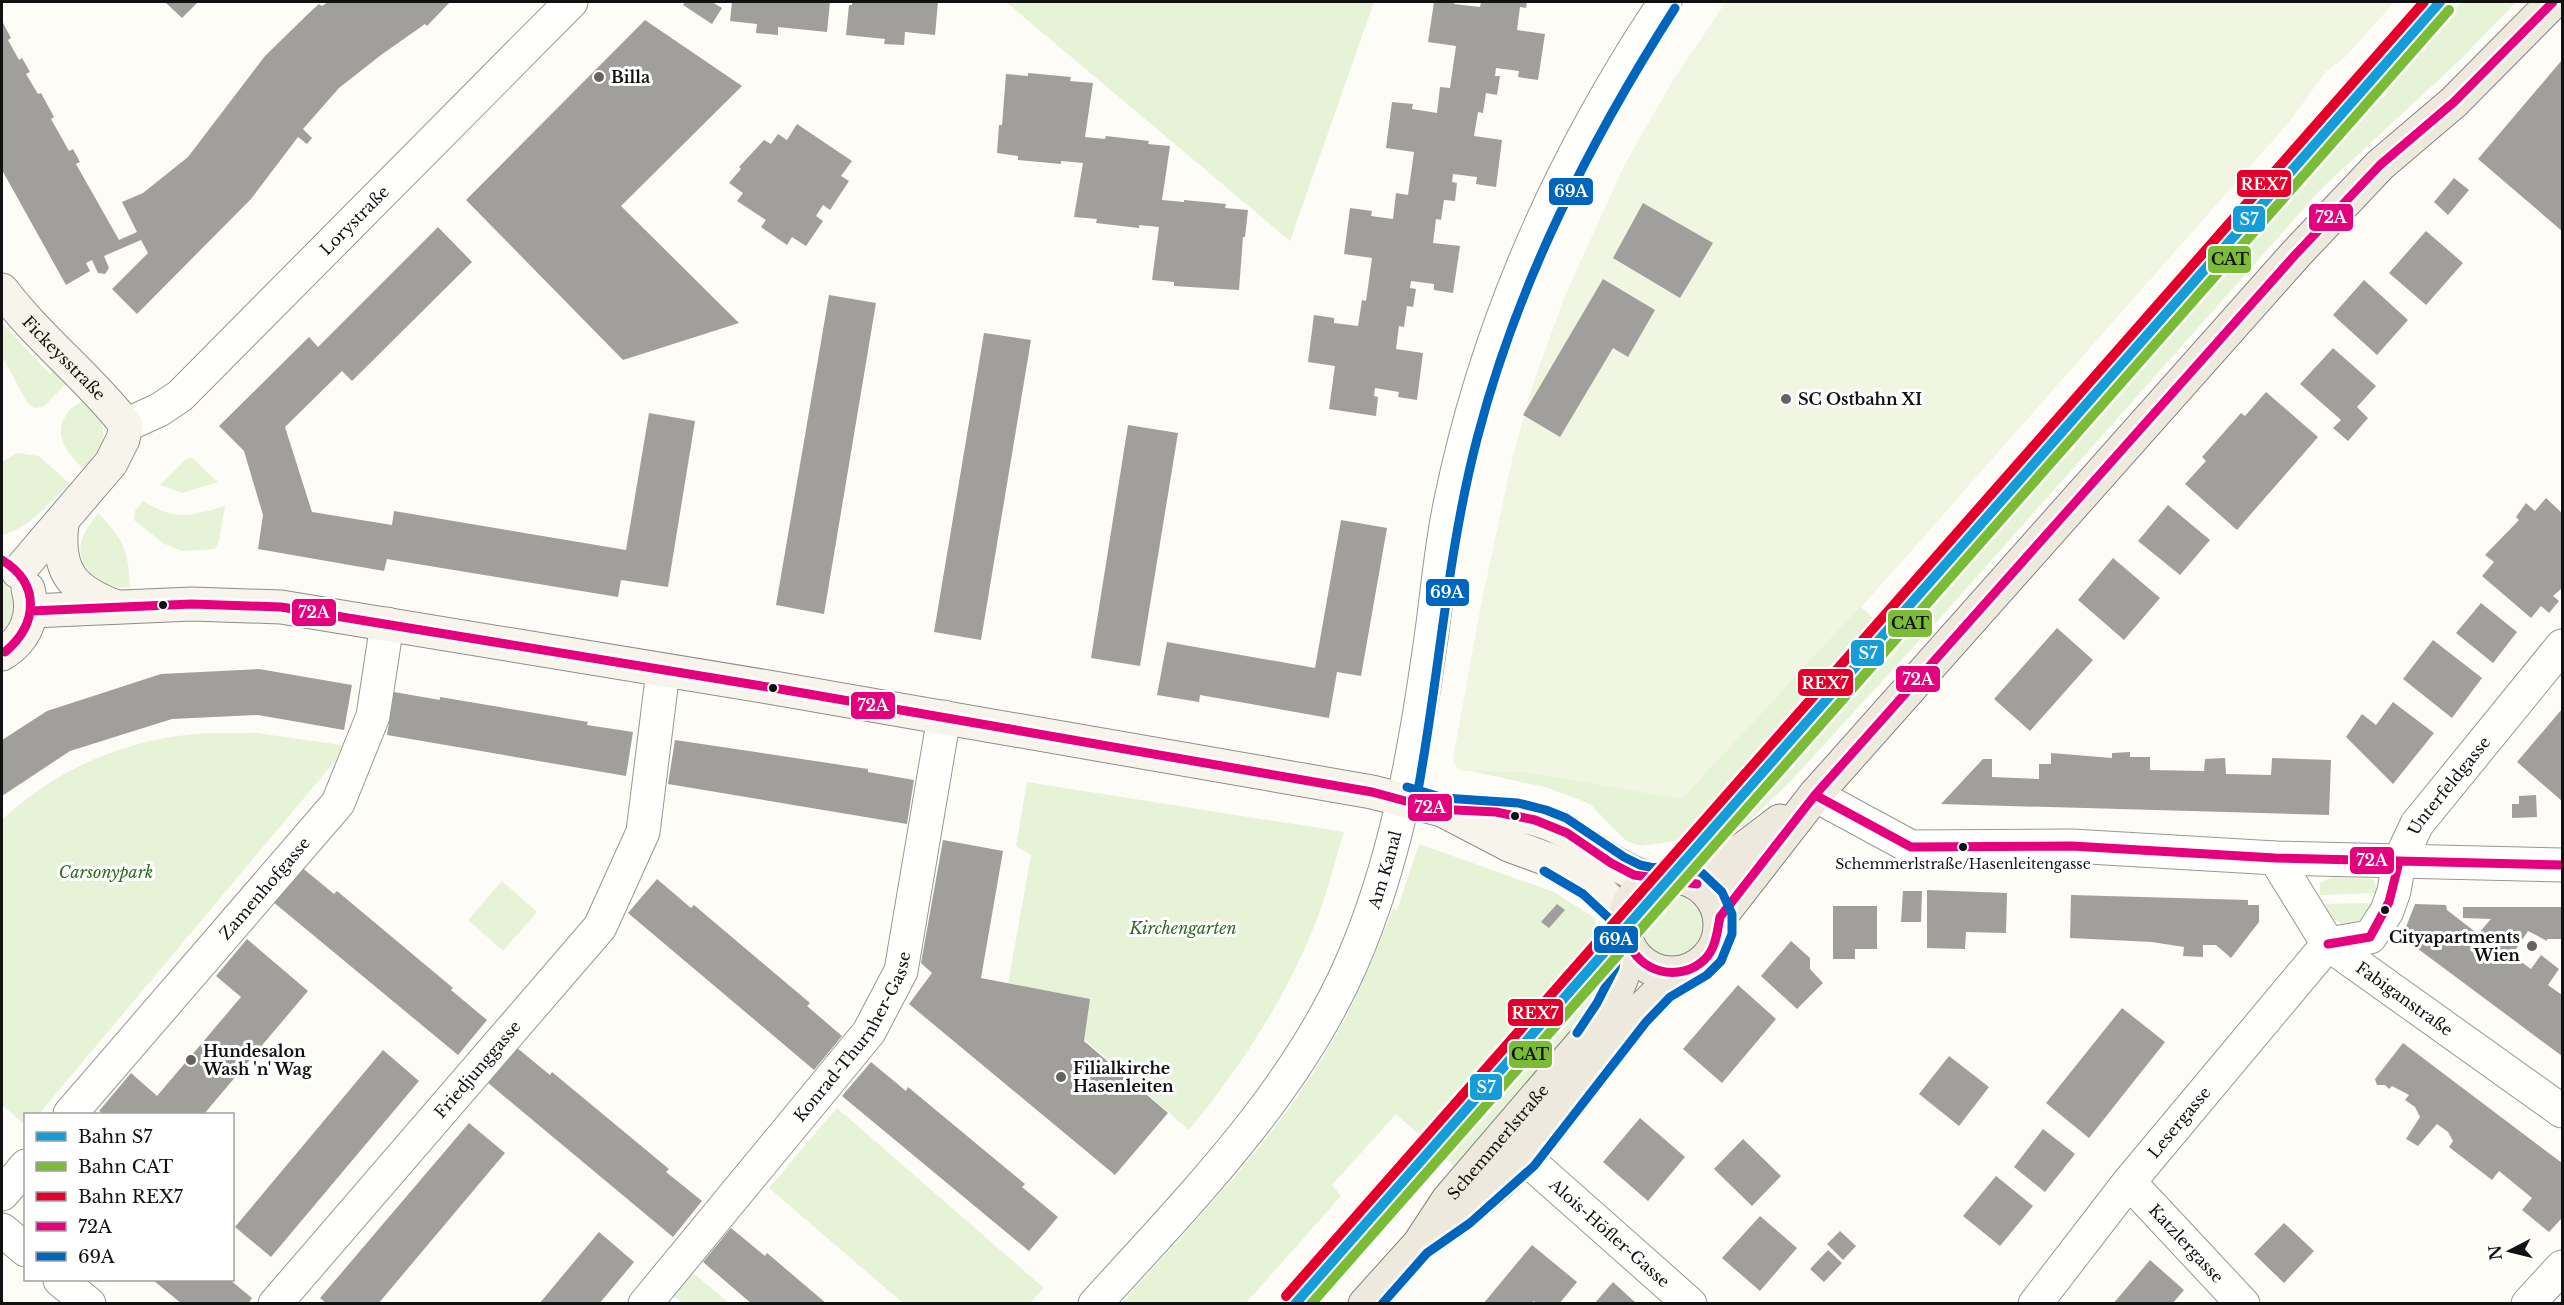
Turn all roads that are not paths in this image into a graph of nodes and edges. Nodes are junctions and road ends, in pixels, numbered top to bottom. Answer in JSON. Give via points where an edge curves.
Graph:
{"nodes":[{"id":1,"x":571,"y":2,"type":"edge"},
{"id":2,"x":1665,"y":2,"type":"edge"},
{"id":3,"x":2553,"y":2,"type":"edge"},
{"id":4,"x":2,"y":290,"type":"edge"},
{"id":5,"x":126,"y":425,"type":"junction"},
{"id":6,"x":62,"y":524,"type":"junction"},
{"id":7,"x":10,"y":566,"type":"edge"},
{"id":8,"x":117,"y":607,"type":"junction"},
{"id":9,"x":31,"y":611,"type":"junction"},
{"id":10,"x":387,"y":624,"type":"junction"},
{"id":11,"x":2562,"y":646,"type":"edge"},
{"id":12,"x":2,"y":654,"type":"edge"},
{"id":13,"x":663,"y":671,"type":"junction"},
{"id":14,"x":944,"y":717,"type":"junction"},
{"id":15,"x":1815,"y":795,"type":"junction"},
{"id":16,"x":1404,"y":799,"type":"junction"},
{"id":17,"x":1442,"y":810,"type":"junction"},
{"id":18,"x":2275,"y":858,"type":"junction"},
{"id":19,"x":2399,"y":862,"type":"junction"},
{"id":20,"x":2562,"y":865,"type":"edge"},
{"id":21,"x":1654,"y":880,"type":"junction"},
{"id":22,"x":1697,"y":884,"type":"junction"},
{"id":23,"x":1625,"y":917,"type":"junction"},
{"id":24,"x":1720,"y":917,"type":"junction"},
{"id":25,"x":2328,"y":944,"type":"junction"},
{"id":26,"x":1630,"y":948,"type":"junction"},
{"id":27,"x":1685,"y":972,"type":"junction"},
{"id":28,"x":2562,"y":1111,"type":"edge"},
{"id":29,"x":71,"y":1113,"type":"edge"},
{"id":30,"x":1514,"y":1148,"type":"junction"},
{"id":31,"x":24,"y":1168,"type":"edge"},
{"id":32,"x":2129,"y":1182,"type":"junction"},
{"id":33,"x":2,"y":1194,"type":"edge"},
{"id":34,"x":2,"y":1230,"type":"edge"},
{"id":35,"x":24,"y":1248,"type":"edge"},
{"id":36,"x":2562,"y":1267,"type":"edge"},
{"id":37,"x":61,"y":1281,"type":"edge"},
{"id":38,"x":89,"y":1304,"type":"edge"},
{"id":39,"x":275,"y":1304,"type":"edge"},
{"id":40,"x":645,"y":1304,"type":"edge"},
{"id":41,"x":1095,"y":1304,"type":"edge"},
{"id":42,"x":1365,"y":1304,"type":"edge"},
{"id":43,"x":1690,"y":1304,"type":"edge"},
{"id":44,"x":2035,"y":1304,"type":"edge"},
{"id":45,"x":2243,"y":1304,"type":"edge"},
{"id":46,"x":2528,"y":1304,"type":"edge"}],
"edges":[{"from":1,"to":5,"type":"street","name":"Lorystraße","via":[[180,396]]},
{"from":2,"to":16,"type":"street","name":"Am Kanal","via":[[1607,94],[1549,205],[1489,357],[1450,502]]},
{"from":3,"to":15,"type":"main road","via":[[2454,102],[2380,165],[2303,246]]},
{"from":4,"to":5,"type":"street","name":"Fickeysstraße"},
{"from":5,"to":6,"type":"street","via":[[111,463]]},
{"from":6,"to":7,"type":"street"},
{"from":6,"to":8,"type":"street","via":[[63,565],[70,579],[95,599]]},
{"from":7,"to":9,"type":"street","via":[[26,584]]},
{"from":8,"to":9,"type":"street"},
{"from":8,"to":10,"type":"street","via":[[255,606]]},
{"from":9,"to":12,"type":"street","via":[[22,636]]},
{"from":10,"to":13,"type":"street"},
{"from":10,"to":29,"type":"street","name":"Zamenhofgasse","via":[[373,716],[338,803]]},
{"from":11,"to":19,"type":"street","name":"Unterfeldgasse","via":[[2417,824]]},
{"from":13,"to":14,"type":"street"},
{"from":13,"to":39,"type":"street","name":"Friedjunggasse","via":[[643,832],[600,927]]},
{"from":14,"to":16,"type":"street"},
{"from":14,"to":40,"type":"street","name":"Konrad-Thurnher-Gasse","via":[[901,971],[869,1032]]},
{"from":15,"to":18,"type":"street","via":[[1911,847],[2072,846]]},
{"from":15,"to":22,"type":"main road"},
{"from":15,"to":24,"type":"main road"},
{"from":16,"to":17,"type":"street"},
{"from":16,"to":41,"type":"street","name":"Am Kanal","via":[[1392,847],[1352,962],[1317,1029],[1232,1151]]},
{"from":17,"to":21,"type":"street","via":[[1483,810],[1543,822],[1577,838],[1618,867]]},
{"from":17,"to":23,"type":"street","via":[[1481,833],[1573,872],[1599,890]]},
{"from":18,"to":19,"type":"street"},
{"from":18,"to":25,"type":"street","name":"Fabiganstraße"},
{"from":19,"to":20,"type":"street"},
{"from":19,"to":25,"type":"street","name":"Unterfeldgasse","via":[[2387,911],[2370,937]]},
{"from":21,"to":22,"type":"main road","via":[[1669,877]]},
{"from":21,"to":23,"type":"main road","via":[[1640,890]]},
{"from":22,"to":24,"type":"main road","via":[[1711,897]]},
{"from":23,"to":26,"type":"main road","via":[[1624,932]]},
{"from":24,"to":27,"type":"main road","via":[[1720,933],[1712,953]]},
{"from":25,"to":28,"type":"street","name":"Fabiganstraße"},
{"from":25,"to":32,"type":"street","name":"Lesergasse"},
{"from":26,"to":27,"type":"main road","via":[[1638,960],[1652,969],[1667,974]]},
{"from":26,"to":30,"type":"main road","name":"Schemmerlstraße","via":[[1615,998]]},
{"from":27,"to":30,"type":"main road","name":"Schemmerlstraße","via":[[1636,1014]]},
{"from":30,"to":42,"type":"main road","name":"Schemmerlstraße","via":[[1448,1200],[1419,1244]]},
{"from":30,"to":43,"type":"street","name":"Alois-Höfler-Gasse"},
{"from":31,"to":33,"type":"street"},
{"from":32,"to":44,"type":"street","name":"Lesergasse"},
{"from":32,"to":45,"type":"street","name":"Katzlergasse"},
{"from":34,"to":35,"type":"street"},
{"from":36,"to":46,"type":"street"},
{"from":37,"to":38,"type":"street"}]}
